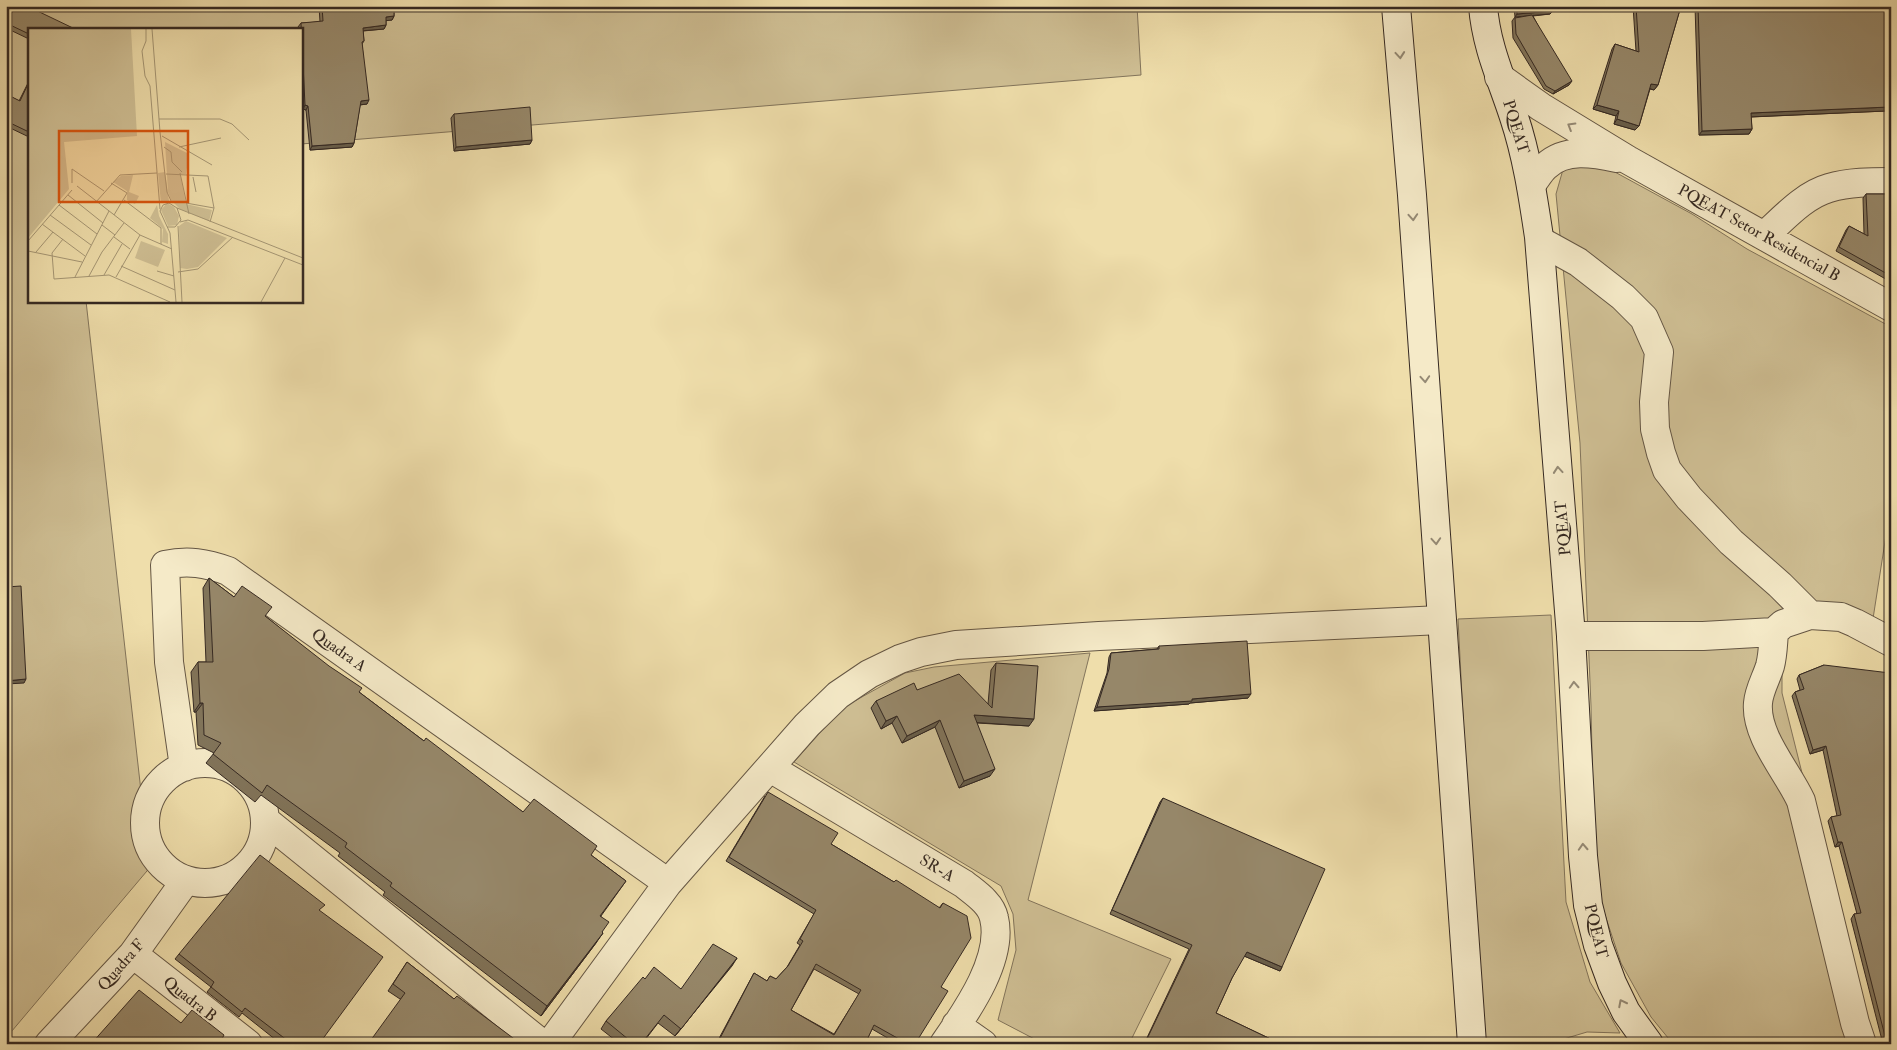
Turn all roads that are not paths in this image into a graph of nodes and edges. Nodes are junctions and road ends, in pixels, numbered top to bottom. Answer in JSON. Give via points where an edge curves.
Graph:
{"nodes":[{"id":1,"x":1396,"y":6,"type":"edge"},
{"id":2,"x":1483,"y":6,"type":"edge"},
{"id":3,"x":1499,"y":77,"type":"junction"},
{"id":4,"x":1628,"y":160,"type":"junction"},
{"id":5,"x":1891,"y":182,"type":"edge"},
{"id":6,"x":1531,"y":185,"type":"junction"},
{"id":7,"x":1764,"y":236,"type":"junction"},
{"id":8,"x":1540,"y":242,"type":"junction"},
{"id":9,"x":1891,"y":307,"type":"edge"},
{"id":10,"x":1810,"y":615,"type":"junction"},
{"id":11,"x":1441,"y":620,"type":"junction"},
{"id":12,"x":1774,"y":632,"type":"junction"},
{"id":13,"x":1571,"y":636,"type":"junction"},
{"id":14,"x":1891,"y":642,"type":"edge"},
{"id":15,"x":184,"y":767,"type":"junction"},
{"id":16,"x":770,"y":768,"type":"junction"},
{"id":17,"x":266,"y":821,"type":"junction"},
{"id":18,"x":186,"y":880,"type":"junction"},
{"id":19,"x":668,"y":883,"type":"junction"},
{"id":20,"x":133,"y":954,"type":"junction"},
{"id":21,"x":950,"y":1034,"type":"edge"},
{"id":22,"x":49,"y":1044,"type":"edge"},
{"id":23,"x":248,"y":1044,"type":"edge"},
{"id":24,"x":542,"y":1044,"type":"edge"},
{"id":25,"x":550,"y":1044,"type":"edge"},
{"id":26,"x":982,"y":1044,"type":"edge"},
{"id":27,"x":1472,"y":1044,"type":"edge"},
{"id":28,"x":1649,"y":1044,"type":"edge"},
{"id":29,"x":1862,"y":1044,"type":"edge"}],
"edges":[{"from":1,"to":11,"type":"street","one_way":true},
{"from":2,"to":3,"type":"street","name":"PQEAT","via":[[1484,22]]},
{"from":4,"to":3,"type":"street","name":"PQEAT Setor Residencial B","one_way":true,"via":[[1541,107]]},
{"from":3,"to":6,"type":"street","name":"PQEAT","via":[[1514,116]]},
{"from":4,"to":6,"type":"street","via":[[1594,153],[1559,157],[1546,166]]},
{"from":4,"to":7,"type":"street","name":"PQEAT Setor Residencial B"},
{"from":5,"to":7,"type":"street","via":[[1828,188],[1794,209]]},
{"from":6,"to":8,"type":"street","name":"PQEAT"},
{"from":7,"to":9,"type":"street","name":"PQEAT Setor Residencial B"},
{"from":8,"to":10,"type":"street","via":[[1578,262],[1644,318],[1659,352],[1655,420],[1660,453],[1668,470],[1689,498],[1731,542]]},
{"from":13,"to":8,"type":"street","name":"PQEAT","one_way":true},
{"from":10,"to":12,"type":"street","via":[[1783,624]]},
{"from":10,"to":14,"type":"street","via":[[1841,617]]},
{"from":11,"to":16,"type":"street","via":[[1099,636],[956,645],[921,652],[869,674],[838,696],[807,725]]},
{"from":11,"to":27,"type":"street"},
{"from":12,"to":13,"type":"street","via":[[1703,636]]},
{"from":12,"to":29,"type":"street","via":[[1771,665],[1758,697],[1758,715],[1764,734],[1801,802]]},
{"from":28,"to":13,"type":"street","name":"PQEAT","one_way":true,"via":[[1626,1012],[1612,983],[1588,905]]},
{"from":15,"to":17,"type":"street","via":[[202,763],[221,765],[239,773],[253,785],[262,802]]},
{"from":15,"to":18,"type":"street","via":[[167,777],[154,791],[145,827],[149,844],[158,860],[170,872]]},
{"from":15,"to":19,"type":"street","name":"Quadra A","via":[[169,662],[165,565],[194,562],[228,571]]},
{"from":16,"to":19,"type":"street"},
{"from":16,"to":21,"type":"street","name":"SR-A","via":[[964,884],[986,903],[994,917],[993,951],[983,980]]},
{"from":17,"to":18,"type":"street","via":[[264,840],[242,871],[224,880],[205,883]]},
{"from":17,"to":24,"type":"street"},
{"from":18,"to":20,"type":"street","name":"Quadra F"},
{"from":19,"to":25,"type":"street"},
{"from":20,"to":22,"type":"street","name":"Quadra F"},
{"from":20,"to":23,"type":"street","name":"Quadra B"},
{"from":21,"to":26,"type":"street","name":"SR-A"}]}
